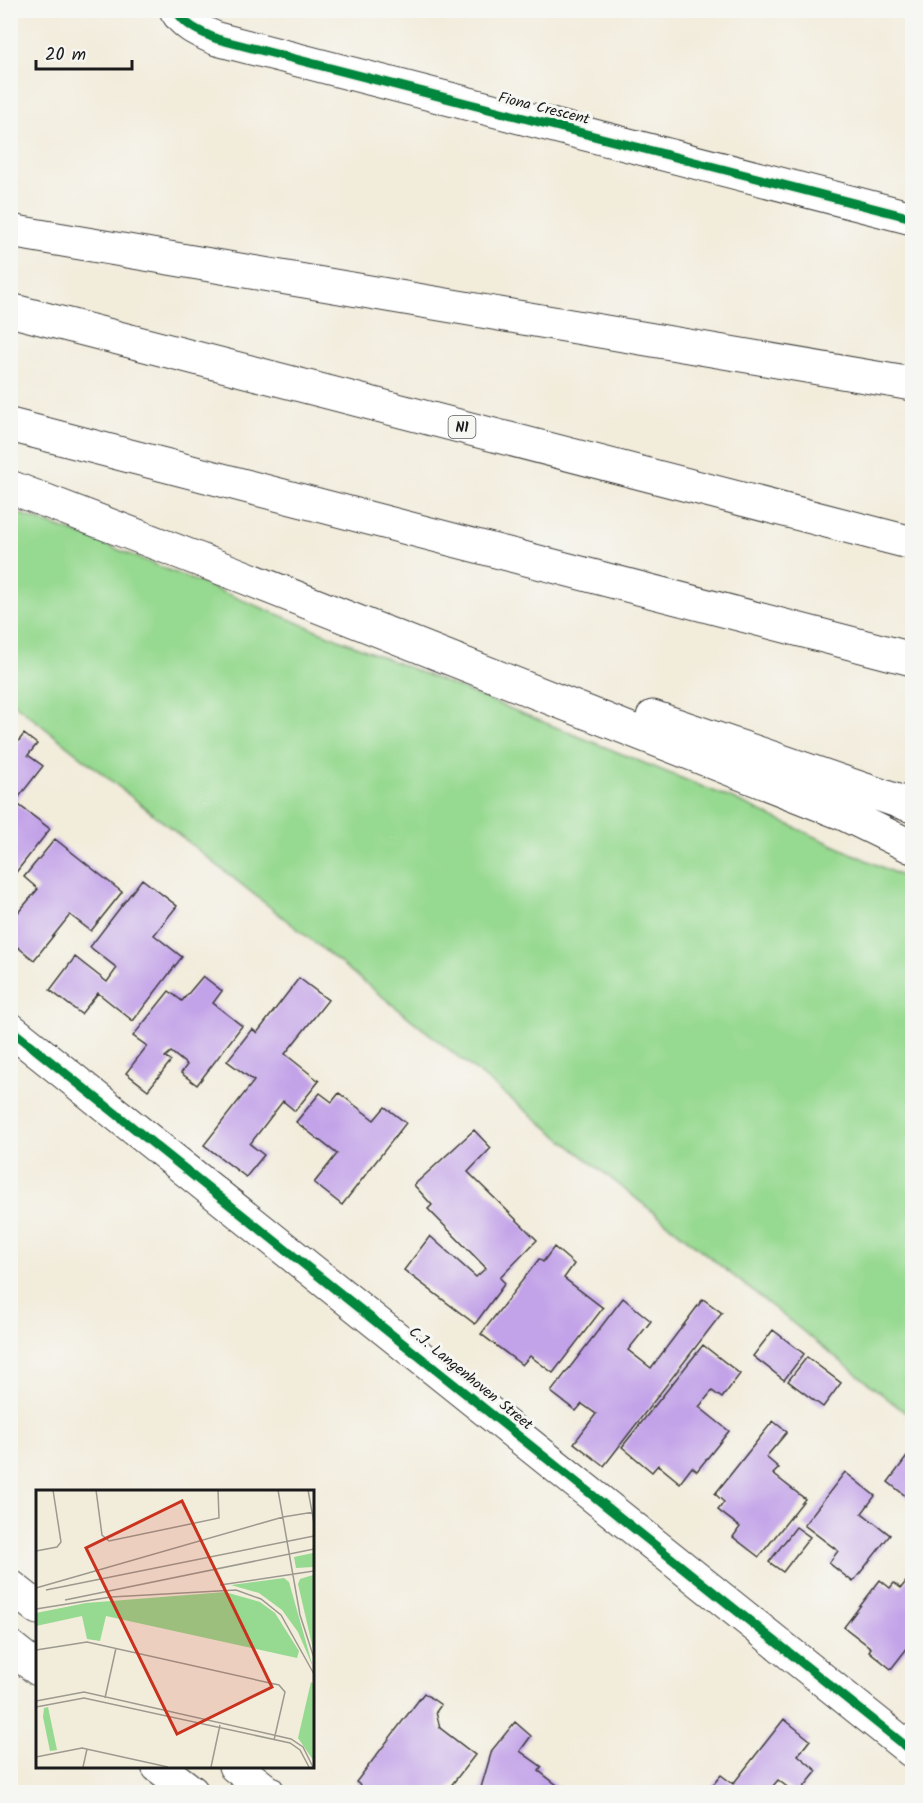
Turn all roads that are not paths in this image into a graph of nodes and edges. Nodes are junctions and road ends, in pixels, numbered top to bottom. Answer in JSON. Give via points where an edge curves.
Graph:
{"nodes":[{"id":1,"x":176,"y":10,"type":"edge"},
{"id":2,"x":912,"y":218,"type":"edge"},
{"id":3,"x":10,"y":231,"type":"edge"},
{"id":4,"x":10,"y":310,"type":"edge"},
{"id":5,"x":912,"y":384,"type":"edge"},
{"id":6,"x":10,"y":425,"type":"edge"},
{"id":7,"x":10,"y":487,"type":"edge"},
{"id":8,"x":912,"y":543,"type":"edge"},
{"id":9,"x":234,"y":573,"type":"junction"},
{"id":10,"x":912,"y":659,"type":"edge"},
{"id":11,"x":912,"y":806,"type":"edge"},
{"id":12,"x":912,"y":847,"type":"edge"},
{"id":13,"x":10,"y":1029,"type":"edge"},
{"id":14,"x":10,"y":1586,"type":"edge"},
{"id":15,"x":36,"y":1606,"type":"edge"},
{"id":16,"x":10,"y":1647,"type":"edge"},
{"id":17,"x":36,"y":1667,"type":"edge"},
{"id":18,"x":912,"y":1751,"type":"edge"},
{"id":19,"x":159,"y":1767,"type":"edge"},
{"id":20,"x":236,"y":1767,"type":"edge"},
{"id":21,"x":192,"y":1792,"type":"edge"},
{"id":22,"x":268,"y":1792,"type":"edge"}],
"edges":[{"from":1,"to":2,"type":"main road","name":"Fiona Crescent","via":[[187,24],[217,39]]},
{"from":3,"to":5,"type":"main road"},
{"from":4,"to":8,"type":"main road","number":"N1"},
{"from":6,"to":10,"type":"main road"},
{"from":7,"to":9,"type":"main road"},
{"from":9,"to":11,"type":"main road"},
{"from":9,"to":12,"type":"main road","via":[[844,814]]},
{"from":13,"to":18,"type":"main road","name":"C.J. Langenhoven Street"},
{"from":14,"to":15,"type":"main road"},
{"from":16,"to":17,"type":"main road"},
{"from":19,"to":21,"type":"main road"},
{"from":20,"to":22,"type":"main road"}]}
